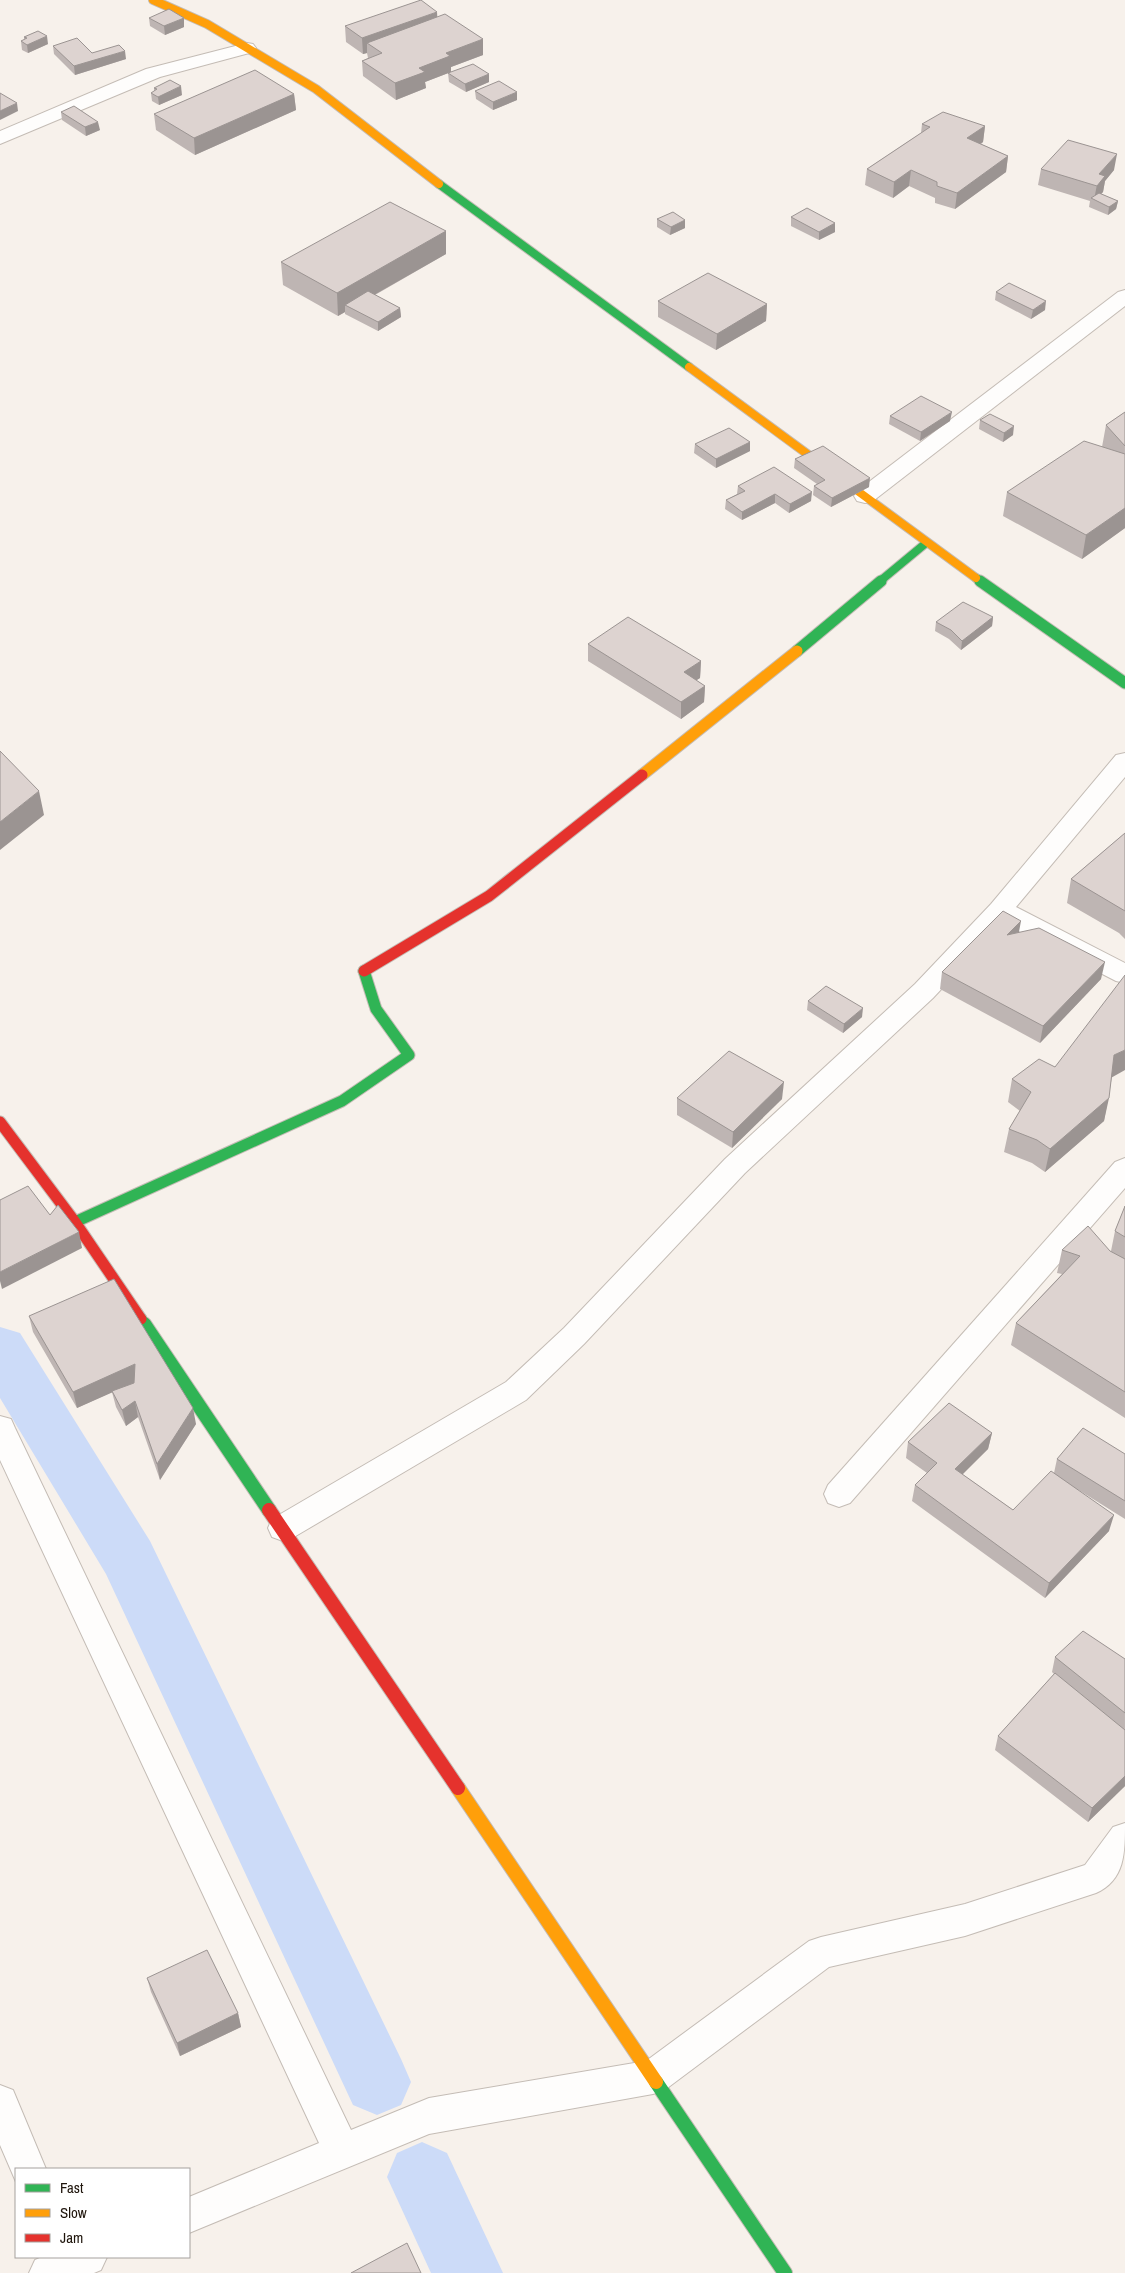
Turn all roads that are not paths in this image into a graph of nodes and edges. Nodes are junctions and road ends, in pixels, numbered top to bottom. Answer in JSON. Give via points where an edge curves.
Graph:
{"nodes":[{"id":1,"x":153,"y":0,"type":"edge"},
{"id":2,"x":247,"y":48,"type":"junction"},
{"id":3,"x":0,"y":138,"type":"edge"},
{"id":4,"x":1125,"y":296,"type":"edge"},
{"id":5,"x":865,"y":496,"type":"junction"},
{"id":6,"x":926,"y":543,"type":"junction"},
{"id":7,"x":1125,"y":683,"type":"edge"},
{"id":8,"x":1125,"y":761,"type":"edge"},
{"id":9,"x":1000,"y":910,"type":"junction"},
{"id":10,"x":1125,"y":974,"type":"edge"},
{"id":11,"x":0,"y":1122,"type":"edge"},
{"id":12,"x":1125,"y":1169,"type":"edge"},
{"id":13,"x":75,"y":1222,"type":"junction"},
{"id":14,"x":0,"y":1428,"type":"edge"},
{"id":15,"x":839,"y":1494,"type":"dead end"},
{"id":16,"x":283,"y":1528,"type":"junction"},
{"id":17,"x":1125,"y":1838,"type":"edge"},
{"id":18,"x":653,"y":2077,"type":"junction"},
{"id":19,"x":0,"y":2102,"type":"edge"},
{"id":20,"x":342,"y":2152,"type":"junction"},
{"id":21,"x":28,"y":2168,"type":"edge"},
{"id":22,"x":190,"y":2215,"type":"edge"},
{"id":23,"x":786,"y":2273,"type":"edge"}],
"edges":[{"from":1,"to":2,"type":"street","via":[[207,24]]},
{"from":2,"to":3,"type":"street","via":[[153,73]]},
{"from":2,"to":5,"type":"street","via":[[316,88],[480,215]]},
{"from":4,"to":5,"type":"street"},
{"from":5,"to":6,"type":"street"},
{"from":6,"to":7,"type":"street"},
{"from":6,"to":13,"type":"street","via":[[786,660],[489,896],[364,971],[376,1009],[409,1055],[342,1101]]},
{"from":8,"to":9,"type":"street"},
{"from":9,"to":10,"type":"street"},
{"from":9,"to":16,"type":"street","via":[[924,991],[735,1166],[574,1336],[516,1391]]},
{"from":11,"to":13,"type":"street"},
{"from":12,"to":15,"type":"street"},
{"from":13,"to":16,"type":"street"},
{"from":14,"to":20,"type":"street"},
{"from":16,"to":18,"type":"street"},
{"from":17,"to":18,"type":"street","via":[[1096,1877],[965,1920],[821,1954]]},
{"from":18,"to":20,"type":"street","via":[[429,2116]]},
{"from":18,"to":23,"type":"street"},
{"from":19,"to":21,"type":"street"},
{"from":20,"to":22,"type":"street"}]}
